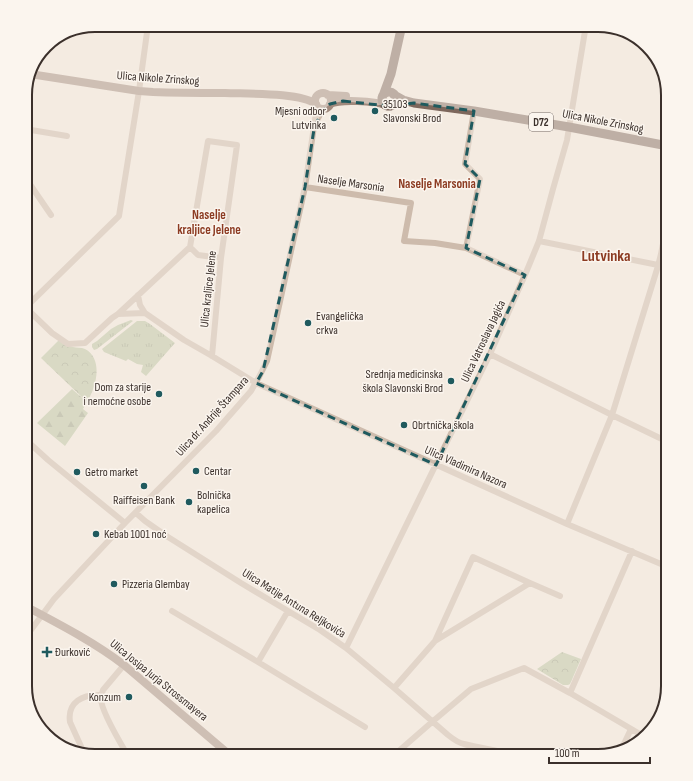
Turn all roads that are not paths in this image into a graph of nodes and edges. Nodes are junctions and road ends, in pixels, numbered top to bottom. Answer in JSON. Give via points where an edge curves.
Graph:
{"nodes":[{"id":1,"x":147,"y":32,"type":"edge"},
{"id":2,"x":400,"y":32,"type":"edge"},
{"id":3,"x":585,"y":32,"type":"edge"},
{"id":4,"x":36,"y":75,"type":"edge"},
{"id":5,"x":139,"y":91,"type":"junction"},
{"id":6,"x":285,"y":96,"type":"junction"},
{"id":7,"x":389,"y":98,"type":"junction"},
{"id":8,"x":323,"y":103,"type":"junction"},
{"id":9,"x":474,"y":111,"type":"junction"},
{"id":10,"x":569,"y":127,"type":"junction"},
{"id":11,"x":32,"y":130,"type":"edge"},
{"id":12,"x":67,"y":136,"type":"dead end"},
{"id":13,"x":661,"y":145,"type":"edge"},
{"id":14,"x":32,"y":187,"type":"edge"},
{"id":15,"x":305,"y":187,"type":"junction"},
{"id":16,"x":51,"y":215,"type":"dead end"},
{"id":17,"x":539,"y":241,"type":"junction"},
{"id":18,"x":190,"y":247,"type":"junction"},
{"id":19,"x":466,"y":248,"type":"junction"},
{"id":20,"x":661,"y":254,"type":"edge"},
{"id":21,"x":221,"y":258,"type":"junction"},
{"id":22,"x":658,"y":266,"type":"junction"},
{"id":23,"x":661,"y":267,"type":"edge"},
{"id":24,"x":525,"y":275,"type":"junction"},
{"id":25,"x":138,"y":295,"type":"junction"},
{"id":26,"x":32,"y":300,"type":"edge"},
{"id":27,"x":144,"y":313,"type":"junction"},
{"id":28,"x":32,"y":314,"type":"edge"},
{"id":29,"x":118,"y":314,"type":"junction"},
{"id":30,"x":490,"y":354,"type":"junction"},
{"id":31,"x":212,"y":356,"type":"junction"},
{"id":32,"x":256,"y":383,"type":"junction"},
{"id":33,"x":612,"y":415,"type":"junction"},
{"id":34,"x":661,"y":439,"type":"edge"},
{"id":35,"x":32,"y":445,"type":"edge"},
{"id":36,"x":436,"y":465,"type":"junction"},
{"id":37,"x":136,"y":513,"type":"junction"},
{"id":38,"x":125,"y":523,"type":"junction"},
{"id":39,"x":567,"y":524,"type":"junction"},
{"id":40,"x":632,"y":551,"type":"junction"},
{"id":41,"x":661,"y":564,"type":"edge"},
{"id":42,"x":530,"y":583,"type":"junction"},
{"id":43,"x":560,"y":596,"type":"dead end"},
{"id":44,"x":32,"y":610,"type":"edge"},
{"id":45,"x":172,"y":611,"type":"dead end"},
{"id":46,"x":288,"y":611,"type":"junction"},
{"id":47,"x":42,"y":615,"type":"junction"},
{"id":48,"x":32,"y":629,"type":"edge"},
{"id":49,"x":435,"y":641,"type":"junction"},
{"id":50,"x":346,"y":648,"type":"junction"},
{"id":51,"x":258,"y":662,"type":"junction"},
{"id":52,"x":124,"y":665,"type":"junction"},
{"id":53,"x":394,"y":688,"type":"junction"},
{"id":54,"x":570,"y":693,"type":"junction"},
{"id":55,"x":101,"y":695,"type":"junction"},
{"id":56,"x":432,"y":722,"type":"junction"},
{"id":57,"x":365,"y":727,"type":"dead end"},
{"id":58,"x":631,"y":729,"type":"junction"},
{"id":59,"x":639,"y":733,"type":"edge"},
{"id":60,"x":624,"y":744,"type":"edge"},
{"id":61,"x":82,"y":748,"type":"edge"},
{"id":62,"x":124,"y":749,"type":"edge"},
{"id":63,"x":223,"y":749,"type":"edge"},
{"id":64,"x":401,"y":749,"type":"edge"},
{"id":65,"x":489,"y":749,"type":"edge"}],
"edges":[{"from":1,"to":5,"type":"street"},
{"from":2,"to":7,"type":"main road","via":[[391,74]]},
{"from":3,"to":10,"type":"street","name":"Ulica Vatroslava Jagića"},
{"from":4,"to":5,"type":"main road","name":"Ulica Nikole Zrinskog"},
{"from":5,"to":6,"type":"main road","name":"Ulica Nikole Zrinskog"},
{"from":5,"to":26,"type":"street","via":[[119,216]]},
{"from":6,"to":8,"type":"main road","name":"Ulica Nikole Zrinskog"},
{"from":6,"to":8,"type":"main road","name":"Ulica Nikole Zrinskog","via":[[324,93]]},
{"from":7,"to":8,"type":"main road","name":"Ulica Nikole Zrinskog"},
{"from":7,"to":9,"type":"main road","name":"Ulica Nikole Zrinskog","number":"D72"},
{"from":8,"to":15,"type":"street","name":"Ulica dr. Andrije Štampara","via":[[314,129]]},
{"from":9,"to":10,"type":"main road","name":"Ulica Nikole Zrinskog","number":"D72"},
{"from":9,"to":19,"type":"street","via":[[465,164],[480,179]]},
{"from":10,"to":13,"type":"main road","name":"Ulica Nikole Zrinskog","number":"D72"},
{"from":10,"to":17,"type":"street","name":"Ulica Vatroslava Jagića"},
{"from":11,"to":12,"type":"street"},
{"from":14,"to":16,"type":"street"},
{"from":15,"to":19,"type":"street","name":"Naselje Marsonia","via":[[411,203],[404,241]]},
{"from":15,"to":32,"type":"street","name":"Ulica dr. Andrije Štampara","via":[[267,361]]},
{"from":17,"to":22,"type":"street"},
{"from":17,"to":24,"type":"street","name":"Ulica Vatroslava Jagića"},
{"from":18,"to":21,"type":"street","via":[[198,255]]},
{"from":18,"to":21,"type":"street","name":"Ulica kraljice Jelene","via":[[208,141],[238,145]]},
{"from":18,"to":25,"type":"street","name":"Ulica kraljice Jelene"},
{"from":19,"to":24,"type":"street"},
{"from":20,"to":22,"type":"street"},
{"from":21,"to":31,"type":"street","name":"Ulica kraljice Jelene"},
{"from":22,"to":23,"type":"street"},
{"from":22,"to":33,"type":"street"},
{"from":24,"to":30,"type":"street","name":"Ulica Vatroslava Jagića"},
{"from":25,"to":27,"type":"street"},
{"from":25,"to":29,"type":"street","name":"Ulica kraljice Jelene"},
{"from":27,"to":29,"type":"street"},
{"from":27,"to":31,"type":"street"},
{"from":28,"to":29,"type":"street","name":"Ulica kraljice Jelene","via":[[68,344],[85,343]]},
{"from":30,"to":33,"type":"street"},
{"from":30,"to":36,"type":"street","name":"Ulica Vatroslava Jagića"},
{"from":31,"to":32,"type":"street"},
{"from":32,"to":36,"type":"street","name":"Ulica Vladimira Nazora"},
{"from":32,"to":37,"type":"street","name":"Ulica dr. Andrije Štampara","via":[[216,431]]},
{"from":33,"to":34,"type":"street"},
{"from":33,"to":39,"type":"street"},
{"from":35,"to":38,"type":"street"},
{"from":36,"to":39,"type":"street","name":"Ulica Vladimira Nazora"},
{"from":36,"to":50,"type":"street","name":"Ulica Vatroslava Jagića"},
{"from":37,"to":38,"type":"street","name":"Ulica dr. Andrije Štampara"},
{"from":37,"to":46,"type":"street","name":"Ulica Matije Antuna Reljkovića","via":[[168,537]]},
{"from":38,"to":47,"type":"street","name":"Ulica dr. Andrije Štampara"},
{"from":39,"to":40,"type":"street","name":"Ulica Vladimira Nazora"},
{"from":40,"to":41,"type":"street","name":"Ulica Vladimira Nazora"},
{"from":40,"to":54,"type":"street"},
{"from":42,"to":43,"type":"street"},
{"from":42,"to":49,"type":"street"},
{"from":42,"to":49,"type":"street","via":[[473,557]]},
{"from":44,"to":47,"type":"main road","name":"Ulica Josipa Jurja Strossmayera"},
{"from":45,"to":51,"type":"street"},
{"from":46,"to":50,"type":"street","name":"Ulica Matije Antuna Reljkovića"},
{"from":46,"to":51,"type":"street"},
{"from":47,"to":48,"type":"street","name":"Ulica dr. Andrije Štampara"},
{"from":47,"to":52,"type":"main road","name":"Ulica Josipa Jurja Strossmayera","via":[[104,650]]},
{"from":49,"to":53,"type":"street"},
{"from":50,"to":53,"type":"street","name":"Ulica Matije Antuna Reljkovića"},
{"from":51,"to":57,"type":"street"},
{"from":52,"to":55,"type":"street"},
{"from":52,"to":63,"type":"main road","name":"Ulica Josipa Jurja Strossmayera"},
{"from":53,"to":56,"type":"street","name":"Ulica Matije Antuna Reljkovića"},
{"from":54,"to":56,"type":"street","via":[[524,668],[471,689]]},
{"from":54,"to":58,"type":"street"},
{"from":55,"to":61,"type":"street","via":[[85,696],[71,709],[70,722]]},
{"from":55,"to":62,"type":"street","via":[[106,715]]},
{"from":56,"to":64,"type":"street"},
{"from":56,"to":65,"type":"street","name":"Ulica Matije Antuna Reljkovića","via":[[448,736],[464,744]]},
{"from":58,"to":59,"type":"street"},
{"from":58,"to":60,"type":"street"}]}
